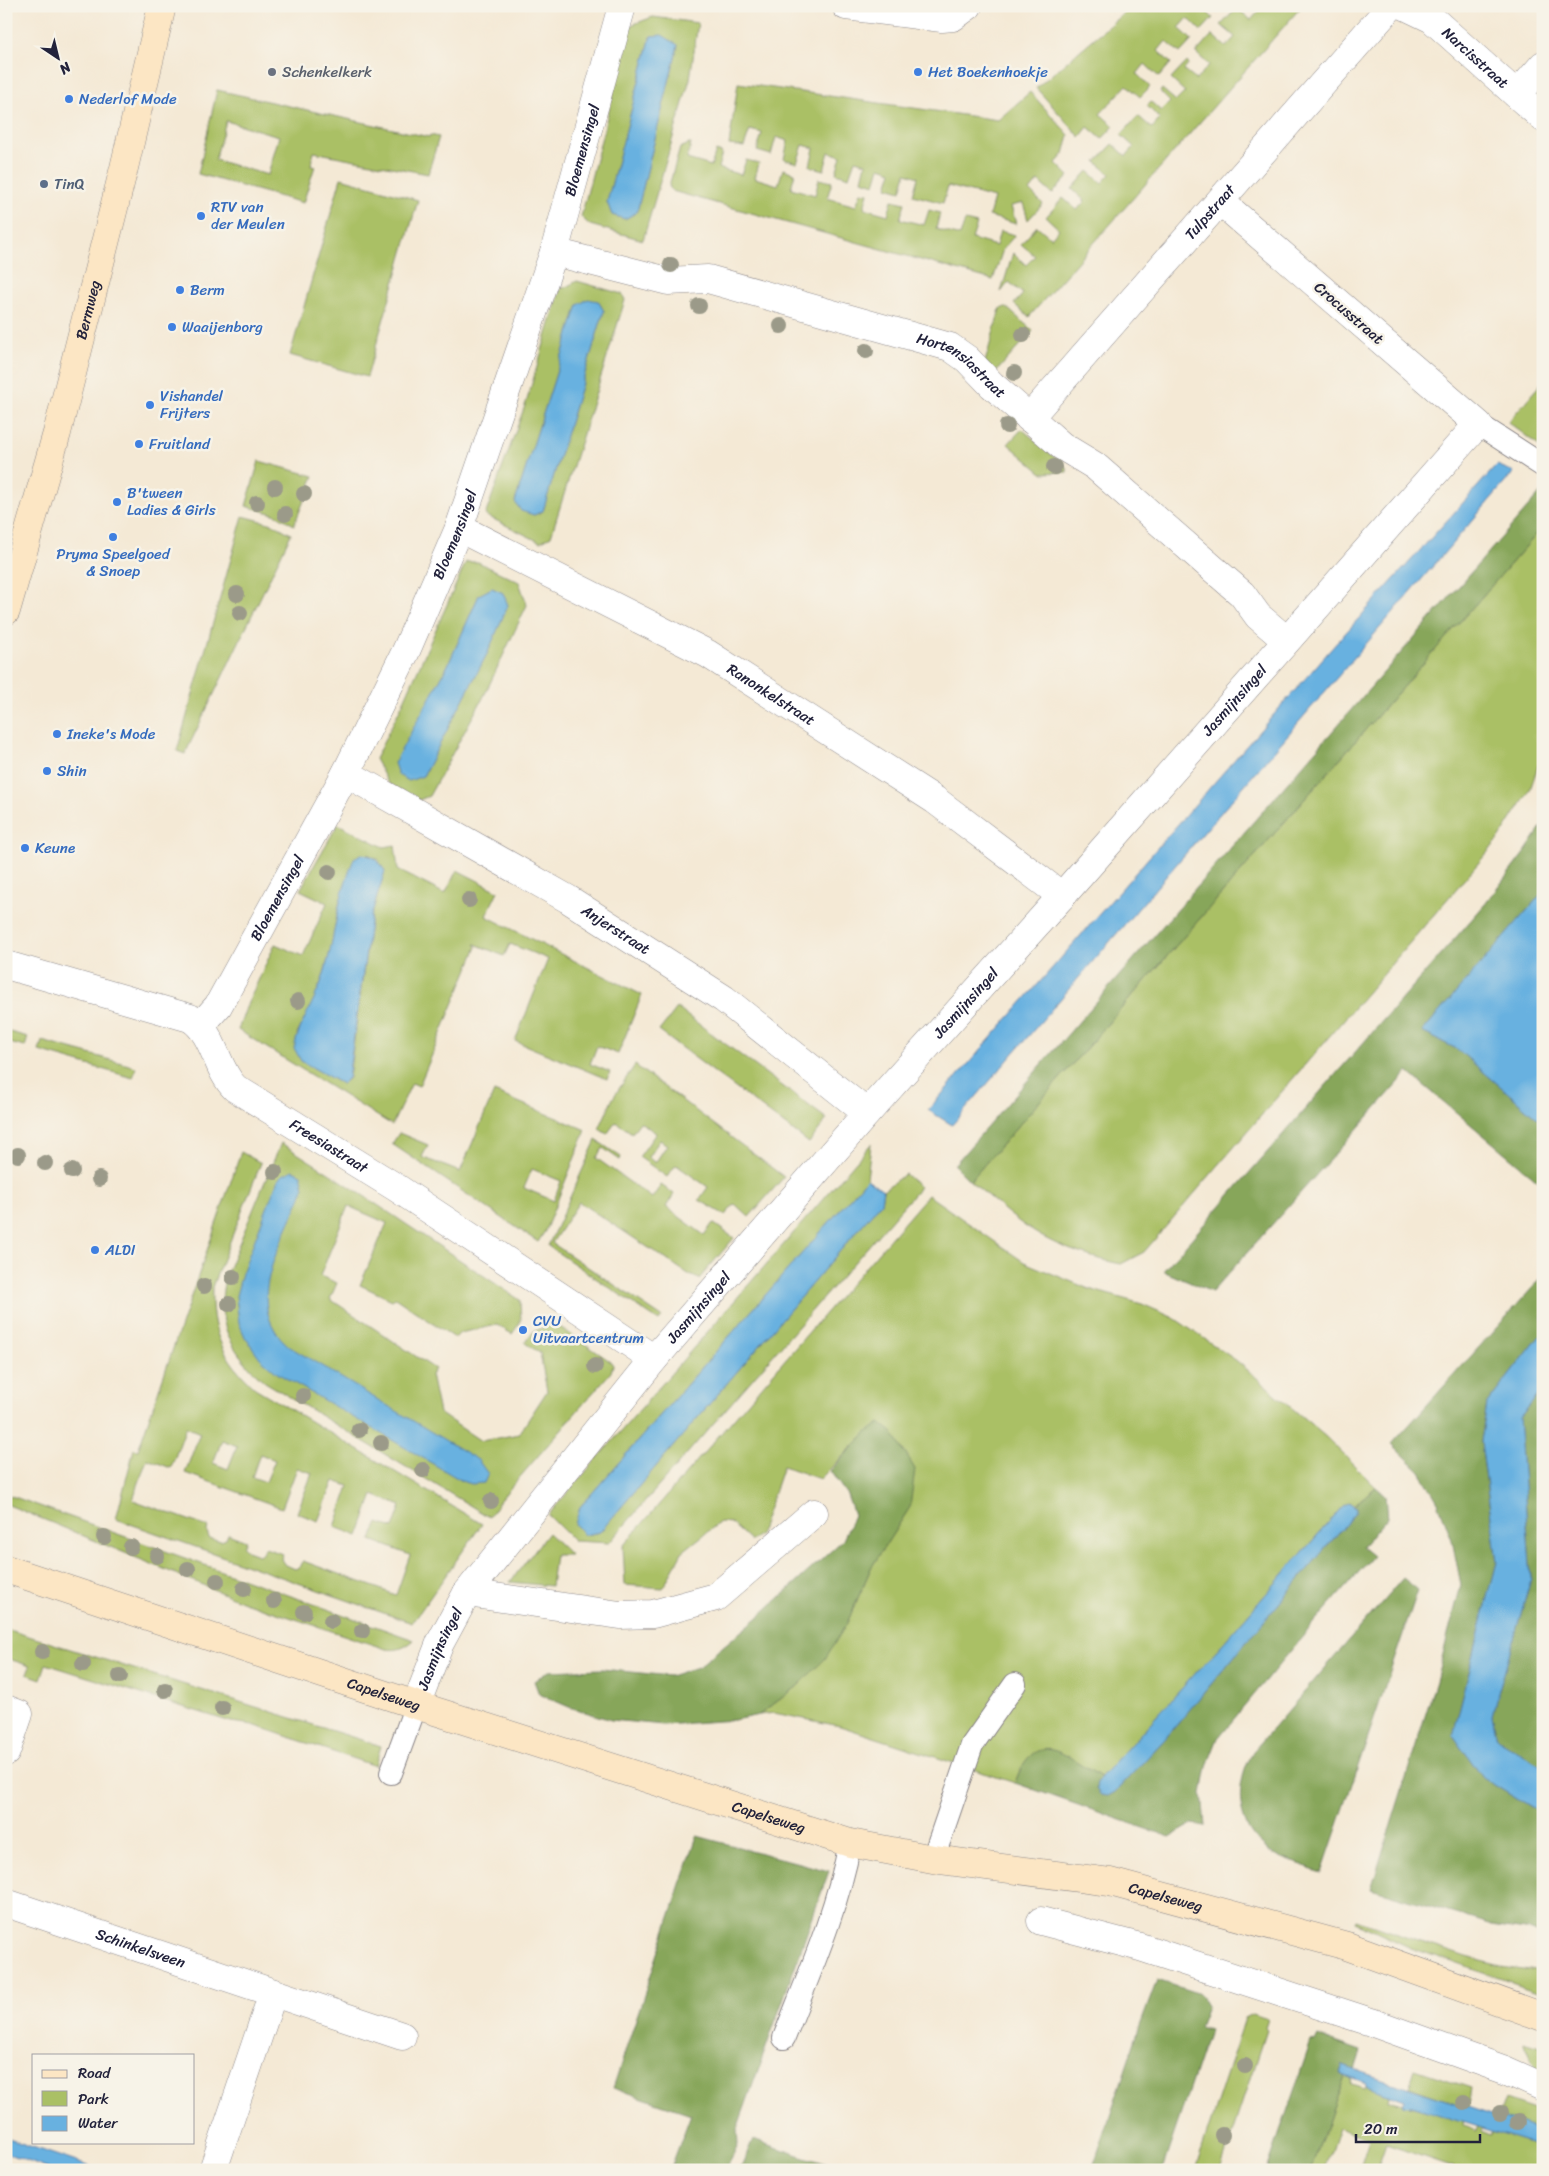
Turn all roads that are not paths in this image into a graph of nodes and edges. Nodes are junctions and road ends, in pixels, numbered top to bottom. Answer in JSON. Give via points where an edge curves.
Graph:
{"nodes":[{"id":1,"x":162,"y":6,"type":"edge"},
{"id":2,"x":622,"y":6,"type":"edge"},
{"id":3,"x":846,"y":6,"type":"edge"},
{"id":4,"x":968,"y":6,"type":"edge"},
{"id":5,"x":1392,"y":6,"type":"edge"},
{"id":6,"x":1405,"y":6,"type":"edge"},
{"id":7,"x":1543,"y":66,"type":"edge"},
{"id":8,"x":1517,"y":95,"type":"junction"},
{"id":9,"x":1543,"y":118,"type":"edge"},
{"id":10,"x":1220,"y":202,"type":"junction"},
{"id":11,"x":554,"y":252,"type":"junction"},
{"id":12,"x":1029,"y":418,"type":"junction"},
{"id":13,"x":1478,"y":424,"type":"junction"},
{"id":14,"x":1543,"y":466,"type":"edge"},
{"id":15,"x":459,"y":528,"type":"junction"},
{"id":16,"x":6,"y":611,"type":"edge"},
{"id":17,"x":1286,"y":640,"type":"junction"},
{"id":18,"x":346,"y":773,"type":"junction"},
{"id":19,"x":1062,"y":896,"type":"junction"},
{"id":20,"x":6,"y":965,"type":"edge"},
{"id":21,"x":200,"y":1026,"type":"junction"},
{"id":22,"x":868,"y":1113,"type":"junction"},
{"id":23,"x":654,"y":1359,"type":"junction"},
{"id":24,"x":814,"y":1513,"type":"dead end"},
{"id":25,"x":6,"y":1569,"type":"edge"},
{"id":26,"x":467,"y":1593,"type":"junction"},
{"id":27,"x":1015,"y":1684,"type":"dead end"},
{"id":28,"x":416,"y":1705,"type":"junction"},
{"id":29,"x":6,"y":1709,"type":"edge"},
{"id":30,"x":6,"y":1752,"type":"edge"},
{"id":31,"x":391,"y":1773,"type":"dead end"},
{"id":32,"x":850,"y":1843,"type":"junction"},
{"id":33,"x":934,"y":1859,"type":"junction"},
{"id":34,"x":7,"y":1907,"type":"edge"},
{"id":35,"x":1041,"y":1921,"type":"dead end"},
{"id":36,"x":273,"y":1993,"type":"junction"},
{"id":37,"x":1543,"y":2017,"type":"edge"},
{"id":38,"x":402,"y":2036,"type":"dead end"},
{"id":39,"x":784,"y":2038,"type":"dead end"},
{"id":40,"x":1543,"y":2087,"type":"edge"},
{"id":41,"x":213,"y":2170,"type":"edge"}],
"edges":[{"from":1,"to":16,"type":"main road","name":"Bermweg","via":[[57,433]]},
{"from":2,"to":11,"type":"street","name":"Bloemensingel"},
{"from":3,"to":4,"type":"street","via":[[942,18],[953,17]]},
{"from":5,"to":10,"type":"street","name":"Tulpstraat"},
{"from":6,"to":8,"type":"street","name":"Narcisstraat","via":[[1432,19]]},
{"from":7,"to":8,"type":"street","name":"Narcisstraat"},
{"from":8,"to":9,"type":"street","name":"Narcisstraat"},
{"from":10,"to":12,"type":"street","name":"Tulpstraat"},
{"from":10,"to":13,"type":"street","name":"Crocusstraat"},
{"from":11,"to":12,"type":"street","name":"Hortensiastraat","via":[[668,281],[708,279],[944,344],[967,359]]},
{"from":11,"to":15,"type":"street","name":"Bloemensingel"},
{"from":12,"to":17,"type":"street","name":"Hortensiastraat","via":[[1062,446],[1103,473],[1242,594],[1258,616]]},
{"from":13,"to":14,"type":"lane"},
{"from":13,"to":17,"type":"street","name":"Jasmijnsingel"},
{"from":15,"to":18,"type":"street","name":"Bloemensingel","via":[[406,651]]},
{"from":15,"to":19,"type":"street","name":"Ranonkelstraat","via":[[708,654],[928,795]]},
{"from":17,"to":19,"type":"street","name":"Jasmijnsingel"},
{"from":18,"to":21,"type":"street","name":"Bloemensingel","via":[[218,1006]]},
{"from":18,"to":22,"type":"street","name":"Anjerstraat","via":[[568,898],[717,995]]},
{"from":19,"to":22,"type":"street","name":"Jasmijnsingel"},
{"from":20,"to":21,"type":"street","via":[[190,1018]]},
{"from":21,"to":23,"type":"street","name":"Freesiastraat","via":[[226,1078],[235,1088],[397,1188]]},
{"from":22,"to":23,"type":"street","name":"Jasmijnsingel"},
{"from":23,"to":26,"type":"street","name":"Jasmijnsingel"},
{"from":24,"to":26,"type":"street","name":"Jasmijnsingel","via":[[716,1597],[653,1614],[620,1616]]},
{"from":25,"to":28,"type":"main road","name":"Capelseweg"},
{"from":26,"to":28,"type":"street","name":"Jasmijnsingel","via":[[440,1643]]},
{"from":27,"to":33,"type":"lane","via":[[972,1745]]},
{"from":28,"to":31,"type":"lane"},
{"from":28,"to":32,"type":"main road","name":"Capelseweg"},
{"from":29,"to":30,"type":"street","via":[[19,1714]]},
{"from":32,"to":33,"type":"main road","name":"Capelseweg"},
{"from":32,"to":39,"type":"lane","via":[[843,1878],[827,1926]]},
{"from":33,"to":37,"type":"main road","name":"Capelseweg","via":[[1110,1882],[1347,1946]]},
{"from":34,"to":36,"type":"street","name":"Schinkelsveen"},
{"from":35,"to":40,"type":"street","via":[[1140,1947],[1362,2019],[1505,2070]]},
{"from":36,"to":38,"type":"street","name":"Schinkelsveen"},
{"from":36,"to":41,"type":"street"}]}
